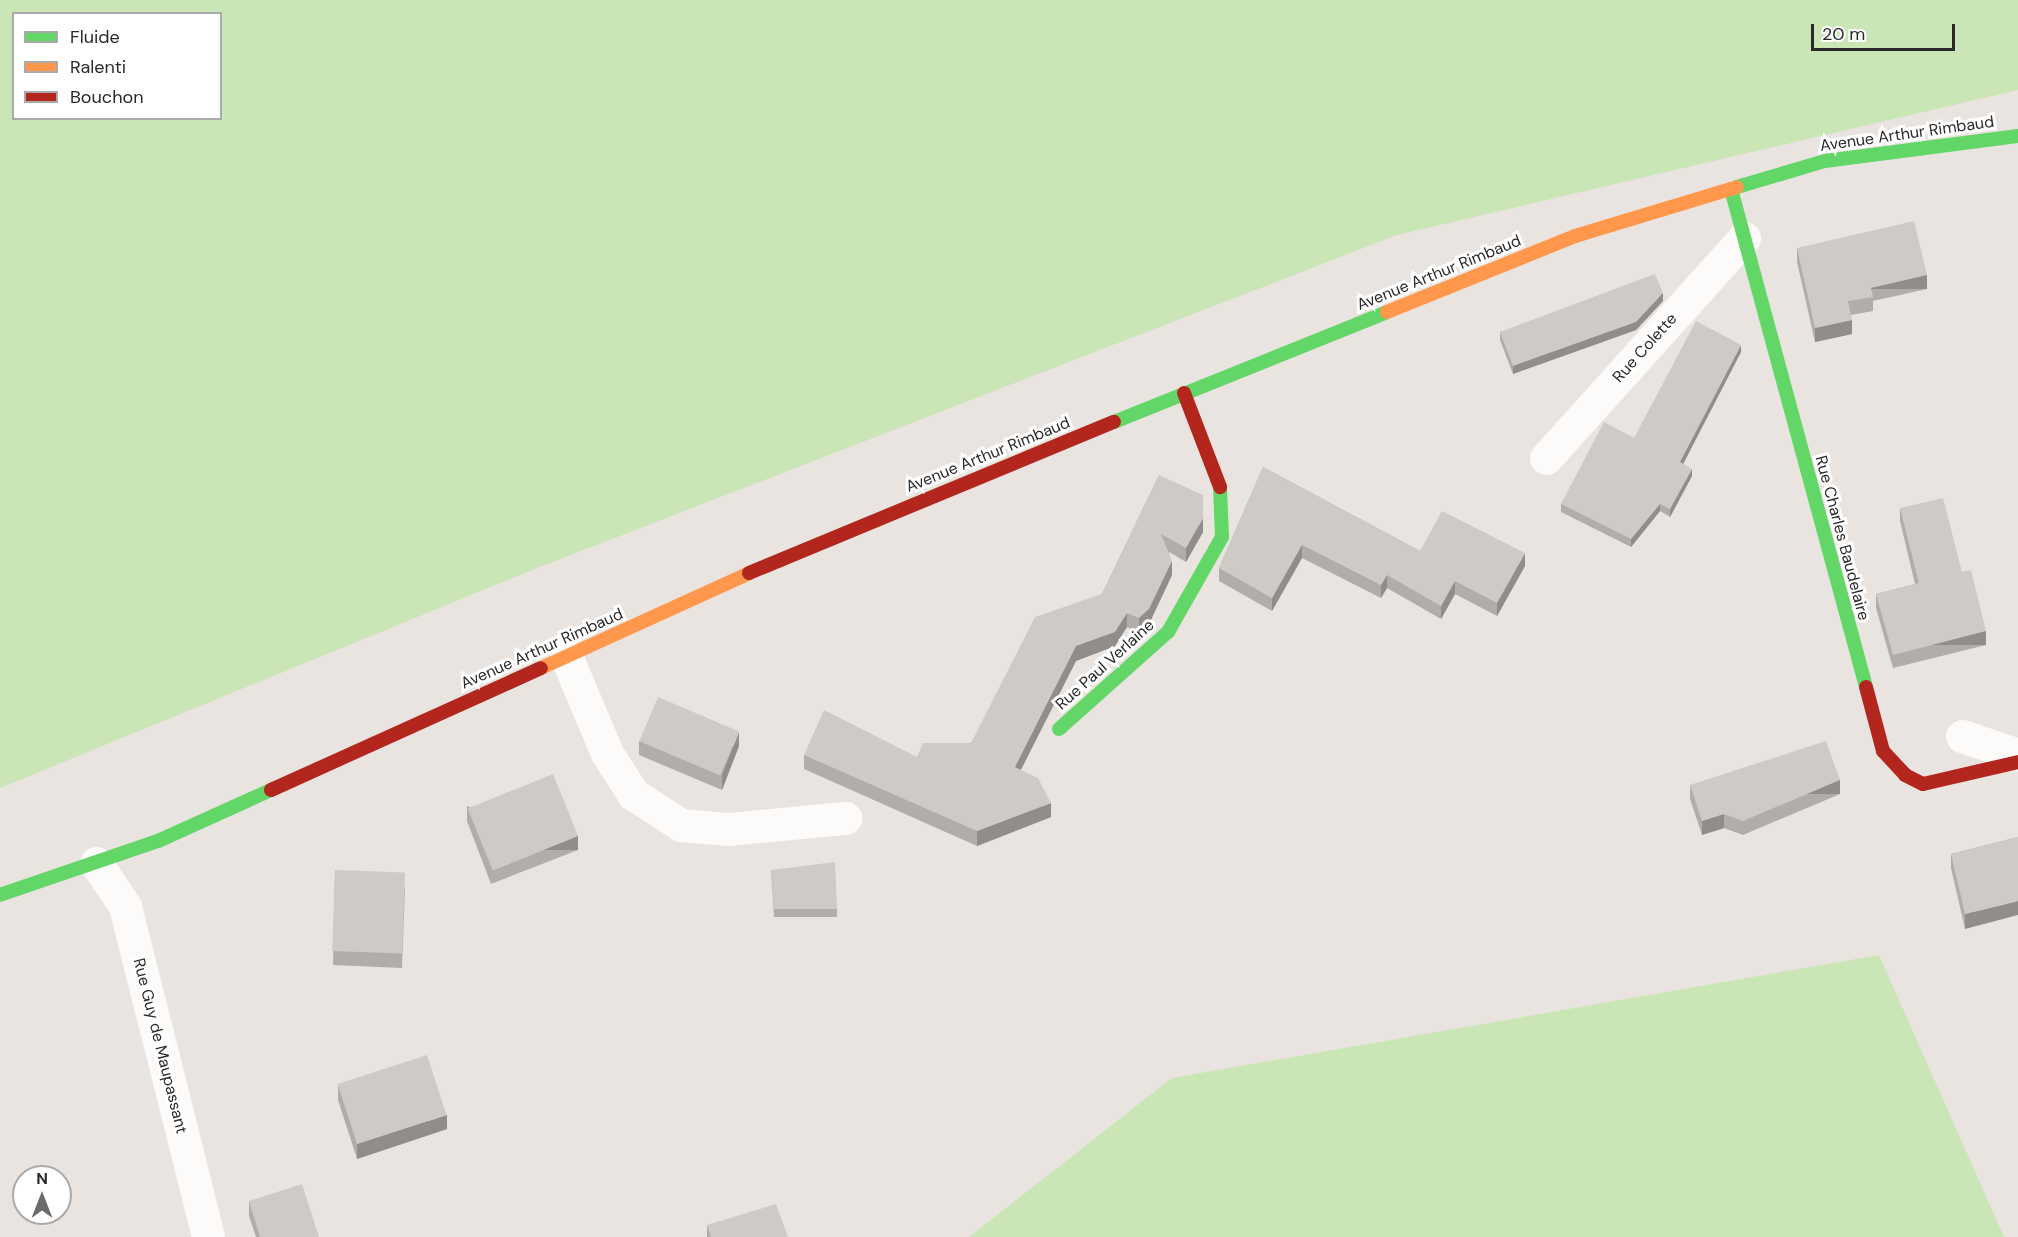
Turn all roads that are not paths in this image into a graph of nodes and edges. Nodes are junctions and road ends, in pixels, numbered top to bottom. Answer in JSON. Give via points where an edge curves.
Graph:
{"nodes":[{"id":1,"x":2018,"y":136,"type":"edge"},
{"id":2,"x":1731,"y":189,"type":"junction"},
{"id":3,"x":1744,"y":238,"type":"junction"},
{"id":4,"x":1184,"y":393,"type":"junction"},
{"id":5,"x":1546,"y":458,"type":"dead end"},
{"id":6,"x":566,"y":656,"type":"junction"},
{"id":7,"x":1059,"y":729,"type":"dead end"},
{"id":8,"x":1962,"y":736,"type":"dead end"},
{"id":9,"x":2018,"y":755,"type":"edge"},
{"id":10,"x":2018,"y":762,"type":"edge"},
{"id":11,"x":845,"y":818,"type":"dead end"},
{"id":12,"x":96,"y":862,"type":"junction"},
{"id":13,"x":0,"y":895,"type":"edge"},
{"id":14,"x":208,"y":1237,"type":"edge"}],
"edges":[{"from":1,"to":2,"type":"street","name":"Avenue Arthur Rimbaud","via":[[1825,161]]},
{"from":2,"to":3,"type":"street","name":"Rue Charles Baudelaire"},
{"from":2,"to":4,"type":"street","name":"Avenue Arthur Rimbaud","via":[[1575,236]]},
{"from":3,"to":5,"type":"street","name":"Rue Colette"},
{"from":3,"to":10,"type":"street","name":"Rue Charles Baudelaire","via":[[1883,751],[1905,775],[1923,784]]},
{"from":4,"to":6,"type":"street","name":"Avenue Arthur Rimbaud","via":[[847,529]]},
{"from":4,"to":7,"type":"street","name":"Rue Paul Verlaine","via":[[1222,492],[1222,537],[1167,632]]},
{"from":6,"to":11,"type":"street","via":[[607,753],[633,794],[681,825],[728,829]]},
{"from":6,"to":12,"type":"street","name":"Avenue Arthur Rimbaud","via":[[158,841]]},
{"from":8,"to":9,"type":"street"},
{"from":12,"to":13,"type":"street","name":"Avenue Arthur Rimbaud"},
{"from":12,"to":14,"type":"street","name":"Rue Guy de Maupassant","via":[[126,906]]}]}
